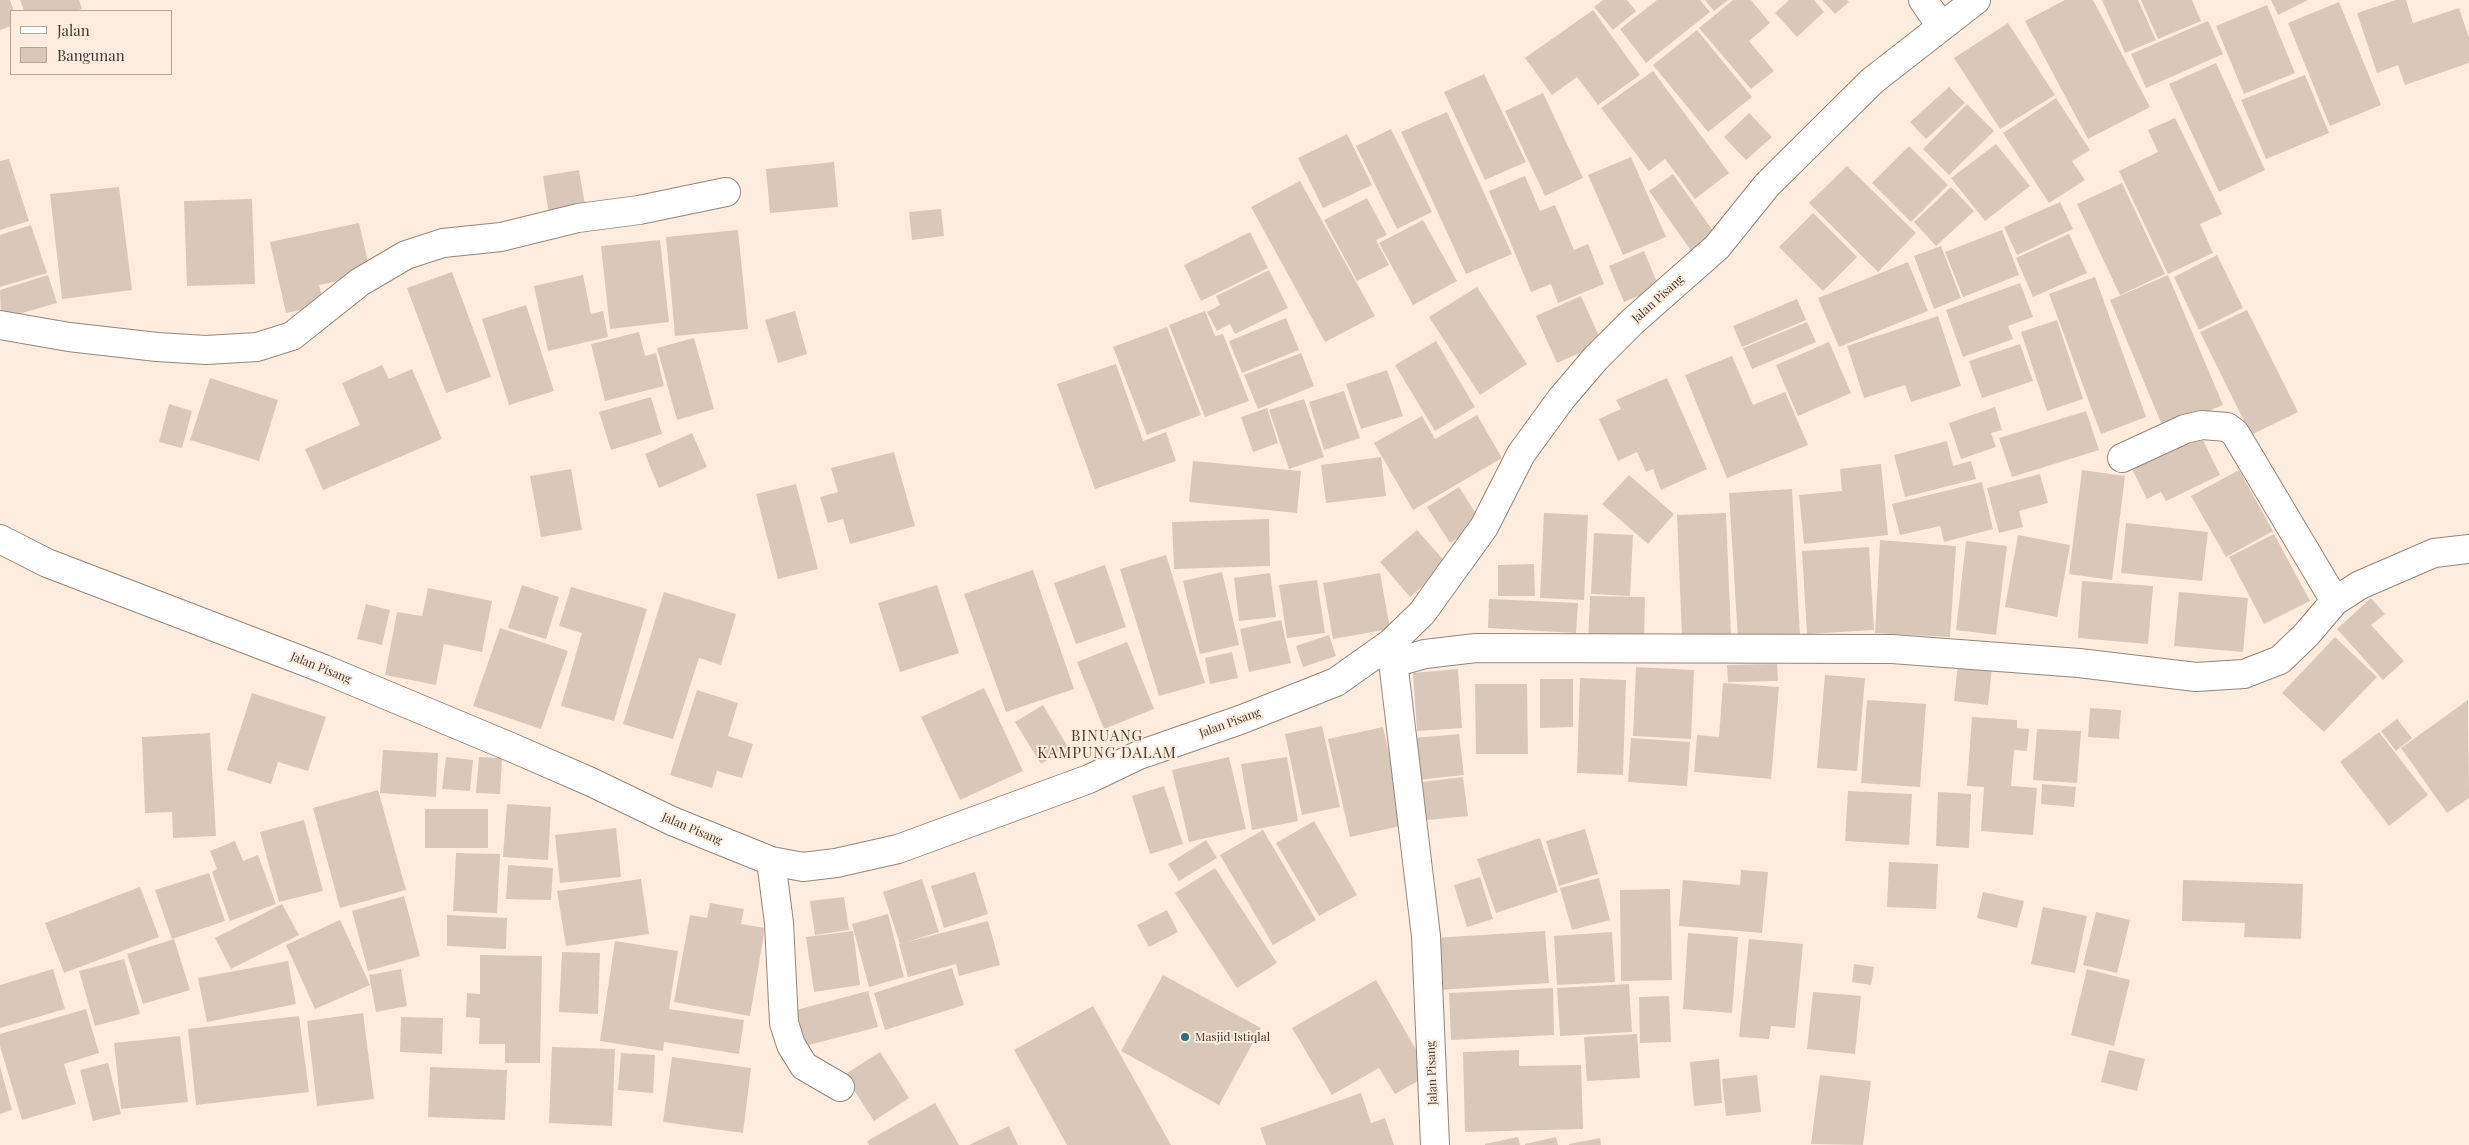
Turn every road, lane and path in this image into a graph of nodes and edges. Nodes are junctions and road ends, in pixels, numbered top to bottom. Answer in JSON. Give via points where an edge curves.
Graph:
{"nodes":[{"id":1,"x":1923,"y":0,"type":"edge"},
{"id":2,"x":1976,"y":0,"type":"edge"},
{"id":3,"x":1941,"y":26,"type":"junction"},
{"id":4,"x":726,"y":192,"type":"dead end"},
{"id":5,"x":0,"y":325,"type":"edge"},
{"id":6,"x":2122,"y":458,"type":"dead end"},
{"id":7,"x":0,"y":539,"type":"edge"},
{"id":8,"x":2469,"y":548,"type":"edge"},
{"id":9,"x":2335,"y":601,"type":"junction"},
{"id":10,"x":1392,"y":653,"type":"junction"},
{"id":11,"x":771,"y":861,"type":"junction"},
{"id":12,"x":840,"y":1087,"type":"dead end"},
{"id":13,"x":1435,"y":1145,"type":"edge"}],
"edges":[{"from":1,"to":3,"type":"street"},
{"from":2,"to":3,"type":"street","name":"Jalan Pisang"},
{"from":3,"to":10,"type":"street","name":"Jalan Pisang","via":[[1872,81],[1767,185],[1717,247],[1596,358],[1521,454],[1484,527]]},
{"from":4,"to":5,"type":"street","via":[[639,210],[578,218],[501,237],[443,244],[406,255],[360,282],[292,336],[257,347],[206,350],[157,347]]},
{"from":6,"to":9,"type":"street","via":[[2186,429],[2202,425],[2227,426],[2236,434]]},
{"from":7,"to":11,"type":"street","name":"Jalan Pisang","via":[[47,563],[324,668],[522,751],[672,821]]},
{"from":8,"to":9,"type":"street","via":[[2434,553],[2360,585]]},
{"from":9,"to":10,"type":"street","via":[[2280,660],[2244,674],[2196,677],[2078,663],[1892,649],[1476,648],[1425,654]]},
{"from":10,"to":11,"type":"street","name":"Jalan Pisang","via":[[1336,682],[1139,755],[1089,779],[898,849],[803,867]]},
{"from":10,"to":13,"type":"street","name":"Jalan Pisang","via":[[1426,936]]},
{"from":11,"to":12,"type":"street","via":[[779,923],[784,1023],[791,1044],[804,1066]]}]}
